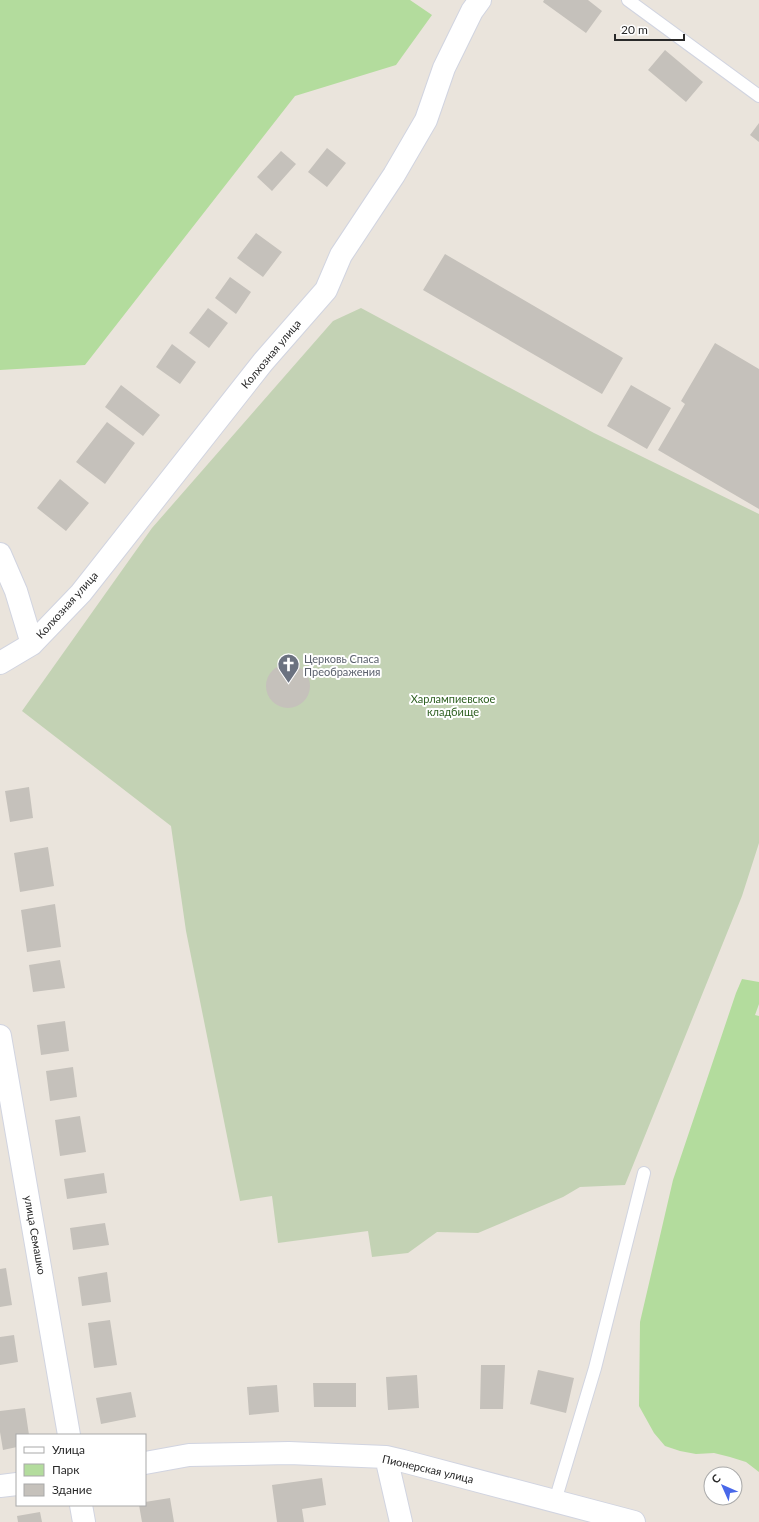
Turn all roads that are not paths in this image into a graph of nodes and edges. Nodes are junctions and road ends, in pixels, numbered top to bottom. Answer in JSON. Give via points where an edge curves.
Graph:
{"nodes":[{"id":1,"x":480,"y":0,"type":"edge"},
{"id":2,"x":628,"y":0,"type":"edge"},
{"id":3,"x":759,"y":96,"type":"edge"},
{"id":4,"x":0,"y":554,"type":"edge"},
{"id":5,"x":32,"y":644,"type":"junction"},
{"id":6,"x":0,"y":663,"type":"edge"},
{"id":7,"x":0,"y":1036,"type":"edge"},
{"id":8,"x":644,"y":1173,"type":"dead end"},
{"id":9,"x":69,"y":1434,"type":"edge"},
{"id":10,"x":386,"y":1457,"type":"junction"},
{"id":11,"x":146,"y":1463,"type":"edge"},
{"id":12,"x":16,"y":1484,"type":"edge"},
{"id":13,"x":0,"y":1486,"type":"edge"},
{"id":14,"x":555,"y":1501,"type":"junction"},
{"id":15,"x":81,"y":1506,"type":"edge"},
{"id":16,"x":84,"y":1522,"type":"edge"},
{"id":17,"x":401,"y":1522,"type":"edge"},
{"id":18,"x":634,"y":1522,"type":"edge"}],
"edges":[{"from":1,"to":5,"type":"street","name":"Колхозная улица","via":[[444,68],[426,120],[394,175],[341,255],[326,290],[263,362],[81,593]]},
{"from":2,"to":3,"type":"lane"},
{"from":4,"to":5,"type":"street","via":[[16,591]]},
{"from":5,"to":6,"type":"street","name":"Колхозная улица"},
{"from":7,"to":9,"type":"street","name":"улица Семашко"},
{"from":8,"to":14,"type":"lane","via":[[595,1368]]},
{"from":10,"to":11,"type":"street","name":"Пионерская улица","via":[[290,1453],[197,1455]]},
{"from":10,"to":14,"type":"street","name":"Пионерская улица"},
{"from":10,"to":17,"type":"street"},
{"from":12,"to":13,"type":"street"},
{"from":14,"to":18,"type":"street","name":"Пионерская улица"},
{"from":15,"to":16,"type":"street"}]}
